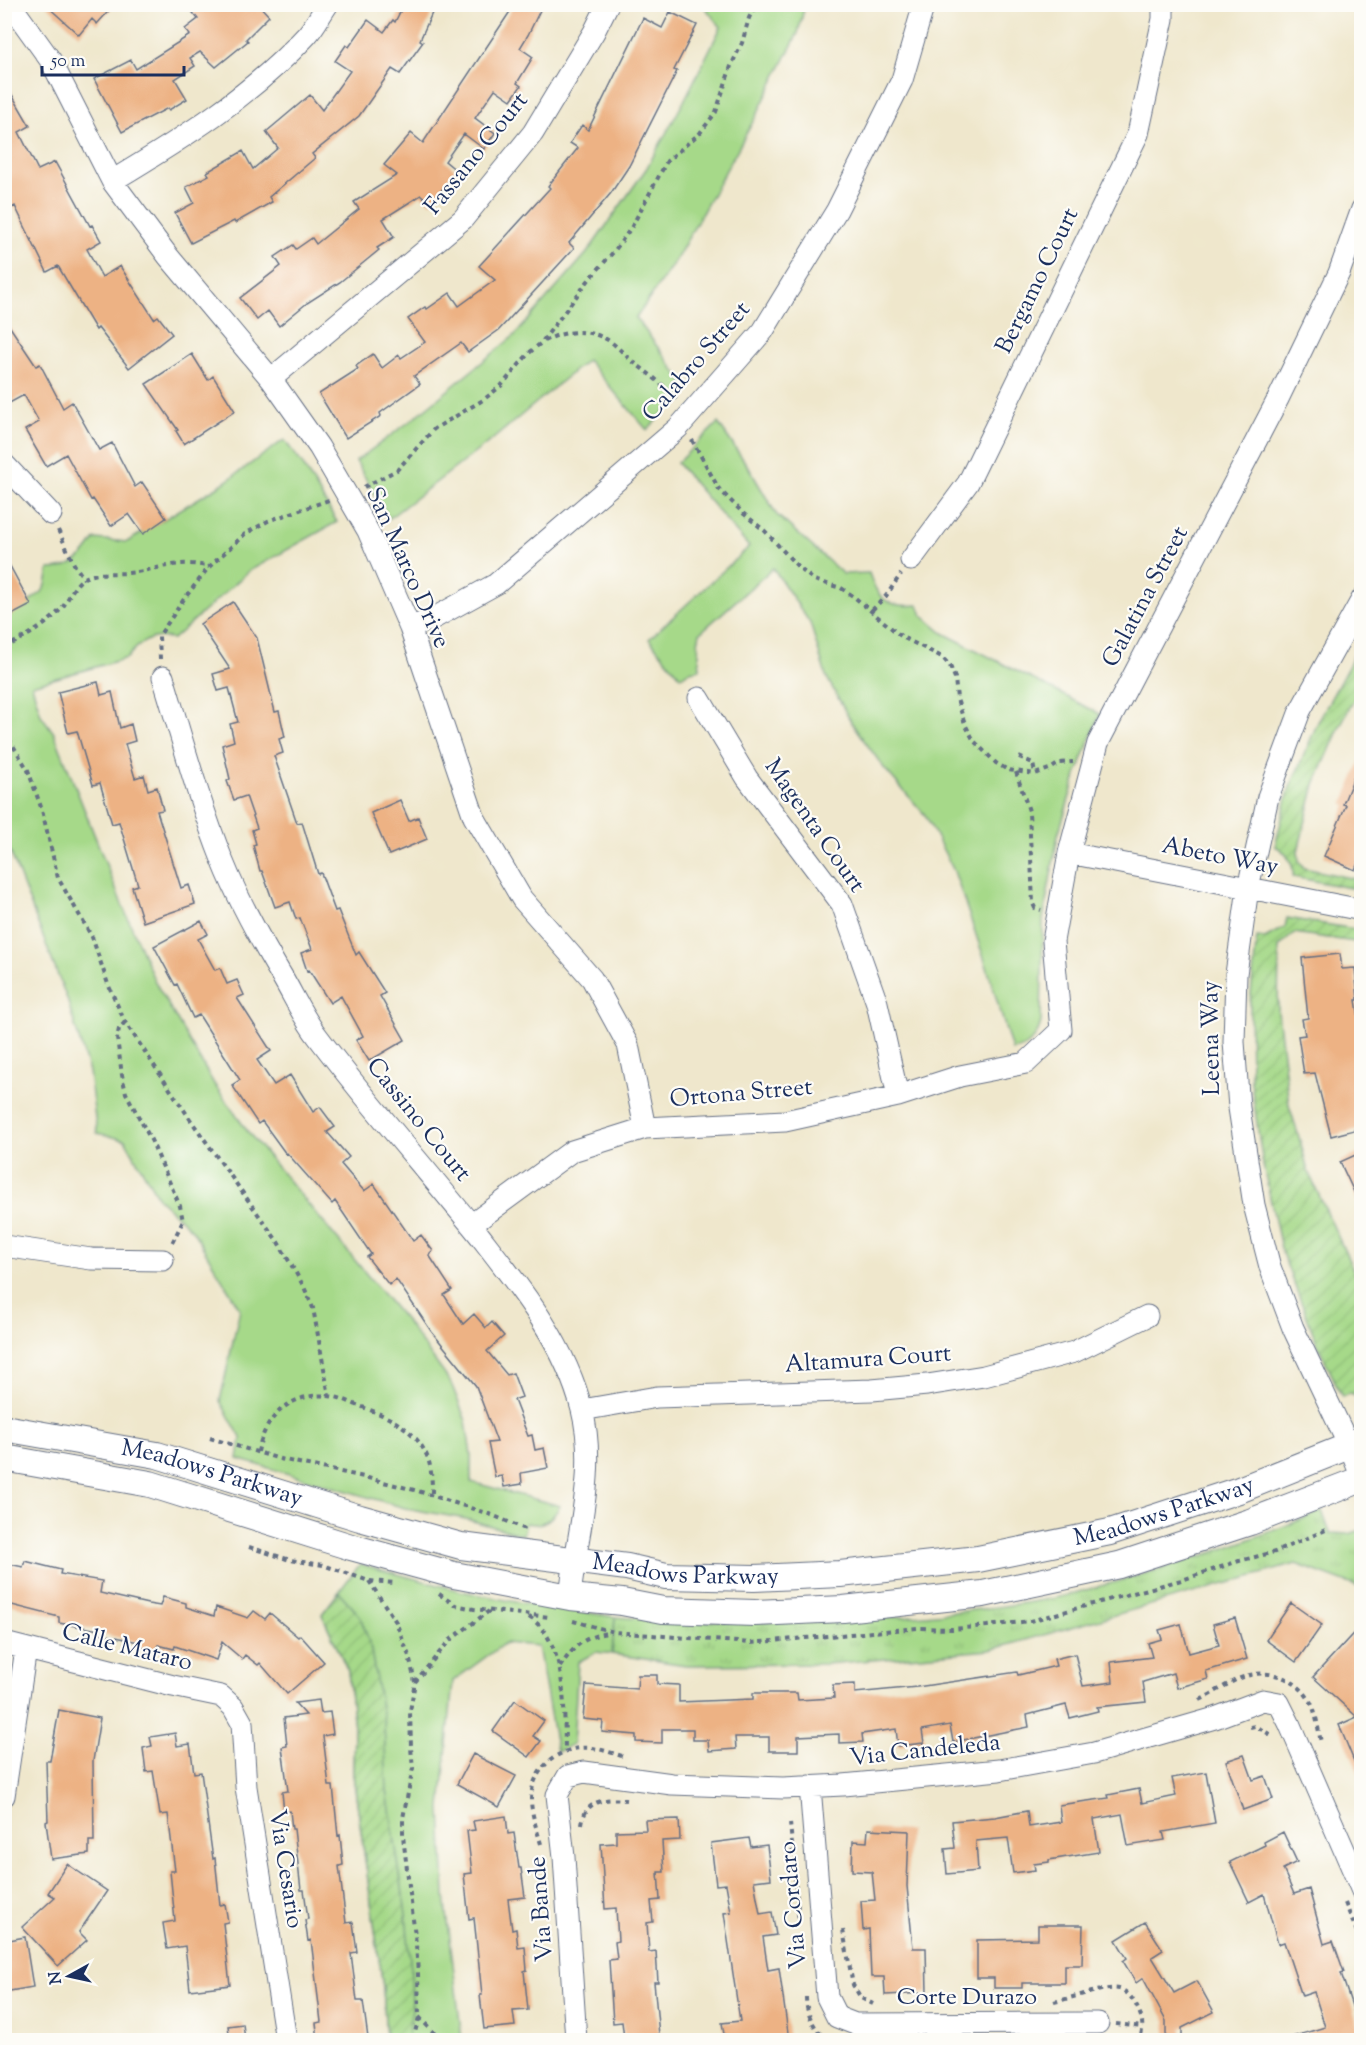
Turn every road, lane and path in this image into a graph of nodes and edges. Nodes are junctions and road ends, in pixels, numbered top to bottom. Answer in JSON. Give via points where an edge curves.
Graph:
{"nodes":[{"id":1,"x":10,"y":4,"type":"edge"},
{"id":2,"x":328,"y":4,"type":"edge"},
{"id":3,"x":608,"y":4,"type":"edge"},
{"id":4,"x":756,"y":4,"type":"edge"},
{"id":5,"x":924,"y":4,"type":"edge"},
{"id":6,"x":1163,"y":4,"type":"edge"},
{"id":7,"x":112,"y":181,"type":"junction"},
{"id":8,"x":1362,"y":209,"type":"edge"},
{"id":9,"x":541,"y":343,"type":"junction"},
{"id":10,"x":271,"y":379,"type":"junction"},
{"id":11,"x":684,"y":421,"type":"junction"},
{"id":12,"x":4,"y":464,"type":"edge"},
{"id":13,"x":346,"y":493,"type":"junction"},
{"id":14,"x":51,"y":514,"type":"joint"},
{"id":15,"x":911,"y":560,"type":"joint"},
{"id":16,"x":209,"y":567,"type":"junction"},
{"id":17,"x":84,"y":579,"type":"junction"},
{"id":18,"x":1362,"y":599,"type":"edge"},
{"id":19,"x":872,"y":610,"type":"junction"},
{"id":20,"x":410,"y":628,"type":"junction"},
{"id":21,"x":4,"y":648,"type":"edge"},
{"id":22,"x":164,"y":678,"type":"joint"},
{"id":23,"x":699,"y":698,"type":"dead end"},
{"id":24,"x":4,"y":731,"type":"edge"},
{"id":25,"x":1019,"y":757,"type":"dead end"},
{"id":26,"x":1091,"y":771,"type":"junction"},
{"id":27,"x":1016,"y":772,"type":"junction"},
{"id":28,"x":1035,"y":774,"type":"junction"},
{"id":29,"x":1069,"y":853,"type":"junction"},
{"id":30,"x":1248,"y":888,"type":"junction"},
{"id":31,"x":1362,"y":910,"type":"edge"},
{"id":32,"x":1058,"y":914,"type":"junction"},
{"id":33,"x":125,"y":1022,"type":"junction"},
{"id":34,"x":1061,"y":1030,"type":"joint"},
{"id":35,"x":898,"y":1096,"type":"junction"},
{"id":36,"x":645,"y":1128,"type":"junction"},
{"id":37,"x":471,"y":1225,"type":"junction"},
{"id":38,"x":4,"y":1246,"type":"edge"},
{"id":39,"x":163,"y":1260,"type":"joint"},
{"id":40,"x":1147,"y":1316,"type":"dead end"},
{"id":41,"x":329,"y":1396,"type":"junction"},
{"id":42,"x":582,"y":1410,"type":"junction"},
{"id":43,"x":4,"y":1428,"type":"edge"},
{"id":44,"x":210,"y":1438,"type":"dead end"},
{"id":45,"x":1355,"y":1443,"type":"edge"},
{"id":46,"x":258,"y":1452,"type":"junction"},
{"id":47,"x":4,"y":1458,"type":"edge"},
{"id":48,"x":1362,"y":1478,"type":"edge"},
{"id":49,"x":432,"y":1496,"type":"junction"},
{"id":50,"x":525,"y":1529,"type":"dead end"},
{"id":51,"x":573,"y":1561,"type":"junction"},
{"id":52,"x":369,"y":1581,"type":"dead end"},
{"id":53,"x":570,"y":1597,"type":"junction"},
{"id":54,"x":489,"y":1611,"type":"dead end"},
{"id":55,"x":528,"y":1616,"type":"dead end"},
{"id":56,"x":614,"y":1632,"type":"dead end"},
{"id":57,"x":4,"y":1643,"type":"edge"},
{"id":58,"x":26,"y":1649,"type":"junction"},
{"id":59,"x":559,"y":1668,"type":"junction"},
{"id":60,"x":415,"y":1682,"type":"junction"},
{"id":61,"x":233,"y":1707,"type":"joint"},
{"id":62,"x":1247,"y":1727,"type":"dead end"},
{"id":63,"x":1273,"y":1736,"type":"dead end"},
{"id":64,"x":568,"y":1776,"type":"junction"},
{"id":65,"x":810,"y":1786,"type":"junction"},
{"id":66,"x":4,"y":1796,"type":"edge"},
{"id":67,"x":632,"y":1800,"type":"dead end"},
{"id":68,"x":581,"y":1827,"type":"dead end"},
{"id":69,"x":1351,"y":1892,"type":"edge"},
{"id":70,"x":843,"y":1928,"type":"dead end"},
{"id":71,"x":1362,"y":1944,"type":"edge"},
{"id":72,"x":874,"y":2004,"type":"dead end"},
{"id":73,"x":1047,"y":2004,"type":"dead end"},
{"id":74,"x":419,"y":2017,"type":"junction"},
{"id":75,"x":837,"y":2017,"type":"joint"},
{"id":76,"x":1098,"y":2023,"type":"joint"},
{"id":77,"x":1143,"y":2027,"type":"junction"},
{"id":78,"x":286,"y":2040,"type":"edge"},
{"id":79,"x":413,"y":2040,"type":"edge"},
{"id":80,"x":441,"y":2040,"type":"edge"},
{"id":81,"x":525,"y":2040,"type":"edge"},
{"id":82,"x":533,"y":2040,"type":"edge"},
{"id":83,"x":576,"y":2040,"type":"edge"},
{"id":84,"x":1139,"y":2040,"type":"edge"}],
"edges":[{"from":1,"to":7,"type":"street","name":"San Marco Drive","via":[[51,61]]},
{"from":2,"to":7,"type":"street","via":[[308,34],[252,89]]},
{"from":3,"to":10,"type":"street","name":"Fassano Court","via":[[532,133],[463,219]]},
{"from":4,"to":9,"type":"path","via":[[716,112],[700,133],[667,161],[631,228]]},
{"from":5,"to":11,"type":"street","name":"Calabro Street","via":[[902,80],[837,210],[763,332]]},
{"from":6,"to":15,"type":"street","name":"Bergamo Court","via":[[1138,134],[968,483]]},
{"from":7,"to":10,"type":"street","name":"San Marco Drive","via":[[168,256]]},
{"from":8,"to":26,"type":"street","name":"Galatina Street","via":[[1340,273],[1098,743]]},
{"from":9,"to":11,"type":"path","via":[[569,333],[597,334],[660,381],[677,400]]},
{"from":9,"to":13,"type":"path","via":[[501,386],[434,429],[397,470]]},
{"from":10,"to":13,"type":"street","name":"San Marco Drive"},
{"from":11,"to":19,"type":"path","via":[[719,489],[814,580],[841,588]]},
{"from":11,"to":20,"type":"street","name":"Calabro Street","via":[[496,584]]},
{"from":12,"to":14,"type":"street"},
{"from":13,"to":16,"type":"path","via":[[268,521],[246,534]]},
{"from":13,"to":20,"type":"street","name":"San Marco Drive","via":[[368,531]]},
{"from":14,"to":17,"type":"path"},
{"from":15,"to":19,"type":"path"},
{"from":16,"to":17,"type":"path","via":[[167,566]]},
{"from":16,"to":22,"type":"path","via":[[159,636]]},
{"from":17,"to":21,"type":"path","via":[[45,625]]},
{"from":18,"to":30,"type":"street","name":"Leena Way","via":[[1300,711],[1268,797]]},
{"from":19,"to":27,"type":"path","via":[[902,637],[942,657],[955,678],[957,699],[974,741],[996,763]]},
{"from":20,"to":36,"type":"street","name":"San Marco Drive","via":[[474,817],[522,899],[592,979],[628,1046]]},
{"from":22,"to":37,"type":"street","name":"Cassino Court","via":[[223,864],[256,931],[316,1035]]},
{"from":23,"to":35,"type":"street","name":"Magenta Court","via":[[747,778],[842,904],[877,1003]]},
{"from":24,"to":33,"type":"path","via":[[28,770],[58,878],[92,937]]},
{"from":25,"to":28,"type":"path","via":[[1033,763]]},
{"from":26,"to":28,"type":"path","via":[[1073,762],[1059,763]]},
{"from":26,"to":29,"type":"street","name":"Galatina Street"},
{"from":27,"to":28,"type":"path"},
{"from":27,"to":32,"type":"path","via":[[1029,811],[1033,904]]},
{"from":29,"to":30,"type":"street","name":"Abeto Way"},
{"from":29,"to":32,"type":"street","name":"Galatina Street"},
{"from":30,"to":31,"type":"street","name":"Abeto Way"},
{"from":30,"to":45,"type":"street","name":"Leena Way","via":[[1236,974],[1234,1042],[1239,1108],[1254,1205],[1270,1267],[1293,1328]]},
{"from":32,"to":34,"type":"street","name":"Galatina Street","via":[[1053,941]]},
{"from":33,"to":39,"type":"path","via":[[117,1038],[126,1093],[151,1140],[183,1221]]},
{"from":33,"to":41,"type":"path","via":[[295,1268],[313,1308]]},
{"from":34,"to":35,"type":"street","name":"Ortona Street","via":[[1026,1063],[960,1076]]},
{"from":35,"to":36,"type":"street","name":"Ortona Street","via":[[785,1121]]},
{"from":36,"to":37,"type":"street","name":"Ortona Street","via":[[572,1151]]},
{"from":37,"to":42,"type":"street","name":"Cassino Court","via":[[547,1326],[568,1366]]},
{"from":38,"to":39,"type":"street","via":[[91,1259]]},
{"from":40,"to":42,"type":"street","name":"Altamura Court","via":[[1074,1352],[984,1376],[872,1390],[657,1397]]},
{"from":41,"to":46,"type":"path","via":[[309,1397],[274,1415],[265,1427]]},
{"from":41,"to":49,"type":"path","via":[[386,1416],[410,1431],[425,1451]]},
{"from":42,"to":51,"type":"street","name":"Cassino Court","via":[[589,1468]]},
{"from":43,"to":51,"type":"main road","name":"Meadows Parkway","via":[[157,1455],[460,1546]]},
{"from":44,"to":46,"type":"path"},
{"from":45,"to":48,"type":"street","name":"Leena Way"},
{"from":45,"to":51,"type":"main road","name":"Meadows Parkway","via":[[1239,1490],[1110,1532],[978,1559],[840,1574],[754,1578],[666,1576]]},
{"from":46,"to":49,"type":"path"},
{"from":47,"to":53,"type":"main road","name":"Meadows Parkway","via":[[150,1484],[454,1575]]},
{"from":48,"to":53,"type":"main road","name":"Meadows Parkway","via":[[1250,1522],[1119,1565],[983,1594],[843,1609],[755,1613],[663,1610]]},
{"from":49,"to":50,"type":"path"},
{"from":51,"to":53,"type":"street","name":"Cassino Court"},
{"from":52,"to":60,"type":"path","via":[[396,1622]]},
{"from":54,"to":60,"type":"path","via":[[449,1641]]},
{"from":55,"to":59,"type":"path","via":[[545,1632]]},
{"from":56,"to":59,"type":"path","via":[[586,1638]]},
{"from":57,"to":58,"type":"street","name":"Calle Mataro"},
{"from":58,"to":61,"type":"street","name":"Calle Mataro","via":[[221,1696]]},
{"from":58,"to":66,"type":"street"},
{"from":59,"to":64,"type":"path"},
{"from":60,"to":74,"type":"path","via":[[410,1711],[413,1768],[403,1836],[416,1944]]},
{"from":61,"to":78,"type":"street","name":"Via Cesario","via":[[242,1723],[246,1787]]},
{"from":62,"to":63,"type":"path","via":[[1255,1726]]},
{"from":64,"to":65,"type":"street","name":"Via Candeleda","via":[[584,1772],[672,1784]]},
{"from":64,"to":83,"type":"street","name":"Via Bande","via":[[557,1795]]},
{"from":65,"to":69,"type":"street","name":"Via Candeleda","via":[[999,1770],[1094,1753],[1263,1700],[1278,1703],[1303,1754]]},
{"from":65,"to":75,"type":"street","name":"Via Cordaro","via":[[827,1997]]},
{"from":67,"to":68,"type":"path","via":[[594,1802]]},
{"from":69,"to":71,"type":"path"},
{"from":70,"to":72,"type":"path","via":[[853,1985],[861,1998]]},
{"from":73,"to":77,"type":"path","via":[[1118,1989],[1136,2005]]},
{"from":74,"to":79,"type":"path"},
{"from":74,"to":80,"type":"path"},
{"from":75,"to":76,"type":"street","name":"Corte Durazo","via":[[855,2024]]},
{"from":76,"to":77,"type":"path"},
{"from":77,"to":84,"type":"path"},
{"from":81,"to":82,"type":"path"}]}
